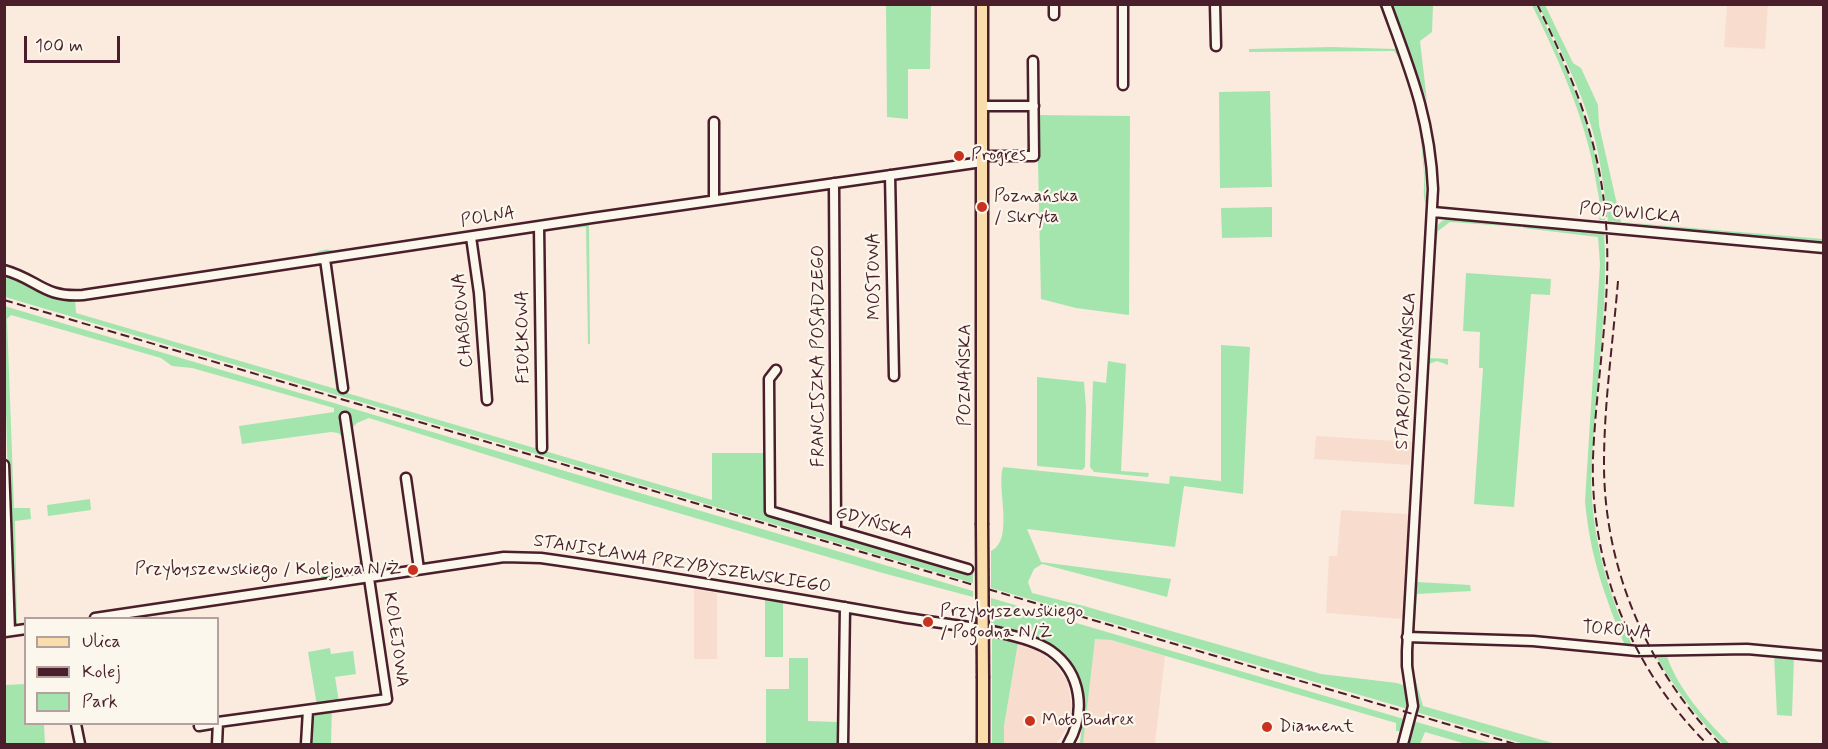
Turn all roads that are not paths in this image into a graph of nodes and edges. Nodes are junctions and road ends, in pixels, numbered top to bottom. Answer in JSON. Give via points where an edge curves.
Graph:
{"nodes":[{"id":1,"x":982,"y":4,"type":"edge"},
{"id":2,"x":1054,"y":4,"type":"edge"},
{"id":3,"x":1123,"y":4,"type":"edge"},
{"id":4,"x":1215,"y":4,"type":"edge"},
{"id":5,"x":1386,"y":4,"type":"edge"},
{"id":6,"x":1054,"y":15,"type":"dead end"},
{"id":7,"x":1216,"y":46,"type":"dead end"},
{"id":8,"x":1033,"y":61,"type":"dead end"},
{"id":9,"x":1123,"y":85,"type":"dead end"},
{"id":10,"x":982,"y":106,"type":"junction"},
{"id":11,"x":1034,"y":106,"type":"junction"},
{"id":12,"x":714,"y":123,"type":"dead end"},
{"id":13,"x":982,"y":159,"type":"junction"},
{"id":14,"x":890,"y":174,"type":"junction"},
{"id":15,"x":834,"y":183,"type":"junction"},
{"id":16,"x":714,"y":200,"type":"junction"},
{"id":17,"x":1433,"y":212,"type":"junction"},
{"id":18,"x":538,"y":226,"type":"junction"},
{"id":19,"x":471,"y":237,"type":"junction"},
{"id":20,"x":1824,"y":248,"type":"edge"},
{"id":21,"x":325,"y":259,"type":"junction"},
{"id":22,"x":4,"y":270,"type":"edge"},
{"id":23,"x":776,"y":370,"type":"dead end"},
{"id":24,"x":894,"y":376,"type":"dead end"},
{"id":25,"x":343,"y":388,"type":"dead end"},
{"id":26,"x":487,"y":400,"type":"dead end"},
{"id":27,"x":345,"y":417,"type":"dead end"},
{"id":28,"x":542,"y":448,"type":"dead end"},
{"id":29,"x":4,"y":465,"type":"edge"},
{"id":30,"x":406,"y":478,"type":"dead end"},
{"id":31,"x":836,"y":530,"type":"junction"},
{"id":32,"x":419,"y":569,"type":"junction"},
{"id":33,"x":968,"y":569,"type":"dead end"},
{"id":34,"x":369,"y":576,"type":"junction"},
{"id":35,"x":845,"y":607,"type":"junction"},
{"id":36,"x":101,"y":617,"type":"edge"},
{"id":37,"x":24,"y":630,"type":"edge"},
{"id":38,"x":7,"y":632,"type":"edge"},
{"id":39,"x":1407,"y":637,"type":"junction"},
{"id":40,"x":1824,"y":656,"type":"edge"},
{"id":41,"x":308,"y":710,"type":"junction"},
{"id":42,"x":1078,"y":720,"type":"junction"},
{"id":43,"x":219,"y":722,"type":"edge"},
{"id":44,"x":76,"y":725,"type":"edge"},
{"id":45,"x":203,"y":725,"type":"edge"},
{"id":46,"x":218,"y":725,"type":"edge"},
{"id":47,"x":199,"y":726,"type":"dead end"},
{"id":48,"x":80,"y":744,"type":"edge"},
{"id":49,"x":217,"y":744,"type":"edge"},
{"id":50,"x":306,"y":744,"type":"edge"},
{"id":51,"x":843,"y":744,"type":"edge"},
{"id":52,"x":982,"y":744,"type":"edge"},
{"id":53,"x":1068,"y":744,"type":"edge"},
{"id":54,"x":1077,"y":744,"type":"edge"},
{"id":55,"x":1403,"y":744,"type":"edge"}],
"edges":[{"from":1,"to":10,"type":"main road","name":"POZNAŃSKA"},
{"from":2,"to":6,"type":"street"},
{"from":3,"to":9,"type":"street"},
{"from":4,"to":7,"type":"street"},
{"from":5,"to":17,"type":"street","name":"STAROPOZNAŃSKA","via":[[1422,107],[1431,161]]},
{"from":8,"to":11,"type":"street"},
{"from":10,"to":11,"type":"street"},
{"from":10,"to":13,"type":"main road","name":"POZNAŃSKA"},
{"from":11,"to":13,"type":"street","name":"POLNA","via":[[1034,156]]},
{"from":12,"to":16,"type":"street"},
{"from":13,"to":14,"type":"street","name":"POLNA"},
{"from":13,"to":52,"type":"main road","name":"POZNAŃSKA","bridge":true},
{"from":14,"to":15,"type":"street","name":"POLNA"},
{"from":14,"to":24,"type":"street","name":"MOSTOWA"},
{"from":15,"to":16,"type":"street","name":"POLNA"},
{"from":15,"to":31,"type":"street","name":"FRANCISZKA POSADZEGO"},
{"from":16,"to":18,"type":"street","name":"POLNA"},
{"from":17,"to":20,"type":"street","name":"POPOWICKA"},
{"from":17,"to":39,"type":"street","name":"STAROPOZNAŃSKA"},
{"from":18,"to":19,"type":"street","name":"POLNA"},
{"from":18,"to":28,"type":"street","name":"FIOŁKOWA"},
{"from":19,"to":21,"type":"street","name":"POLNA"},
{"from":19,"to":26,"type":"street","name":"CHABROWA"},
{"from":21,"to":22,"type":"street","name":"POLNA","via":[[68,296]]},
{"from":21,"to":25,"type":"street"},
{"from":23,"to":31,"type":"street","name":"GDYŃSKA","via":[[769,379],[770,511]]},
{"from":27,"to":34,"type":"street","name":"KOLEJOWA"},
{"from":29,"to":38,"type":"street"},
{"from":30,"to":32,"type":"street"},
{"from":31,"to":33,"type":"street","name":"GDYŃSKA"},
{"from":32,"to":34,"type":"street","name":"STANISŁAWA PRZYBYSZEWSKIEGO"},
{"from":32,"to":35,"type":"street","name":"STANISŁAWA PRZYBYSZEWSKIEGO","via":[[504,557],[541,558]]},
{"from":34,"to":36,"type":"street","name":"STANISŁAWA PRZYBYSZEWSKIEGO"},
{"from":34,"to":41,"type":"street","name":"KOLEJOWA","via":[[387,699]]},
{"from":35,"to":42,"type":"street","name":"STANISŁAWA PRZYBYSZEWSKIEGO","via":[[1040,645],[1059,657],[1074,679],[1080,706]]},
{"from":35,"to":51,"type":"street"},
{"from":37,"to":38,"type":"street"},
{"from":39,"to":40,"type":"street","name":"TOROWA","via":[[1533,641],[1637,651],[1747,650]]},
{"from":39,"to":55,"type":"street","name":"STAROPOZNAŃSKA","via":[[1413,706]]},
{"from":41,"to":43,"type":"street","name":"KOLEJOWA"},
{"from":41,"to":50,"type":"street"},
{"from":42,"to":53,"type":"street","name":"STANISŁAWA PRZYBYSZEWSKIEGO"},
{"from":42,"to":54,"type":"street"},
{"from":44,"to":48,"type":"street"},
{"from":45,"to":47,"type":"street"},
{"from":46,"to":49,"type":"street"}]}
